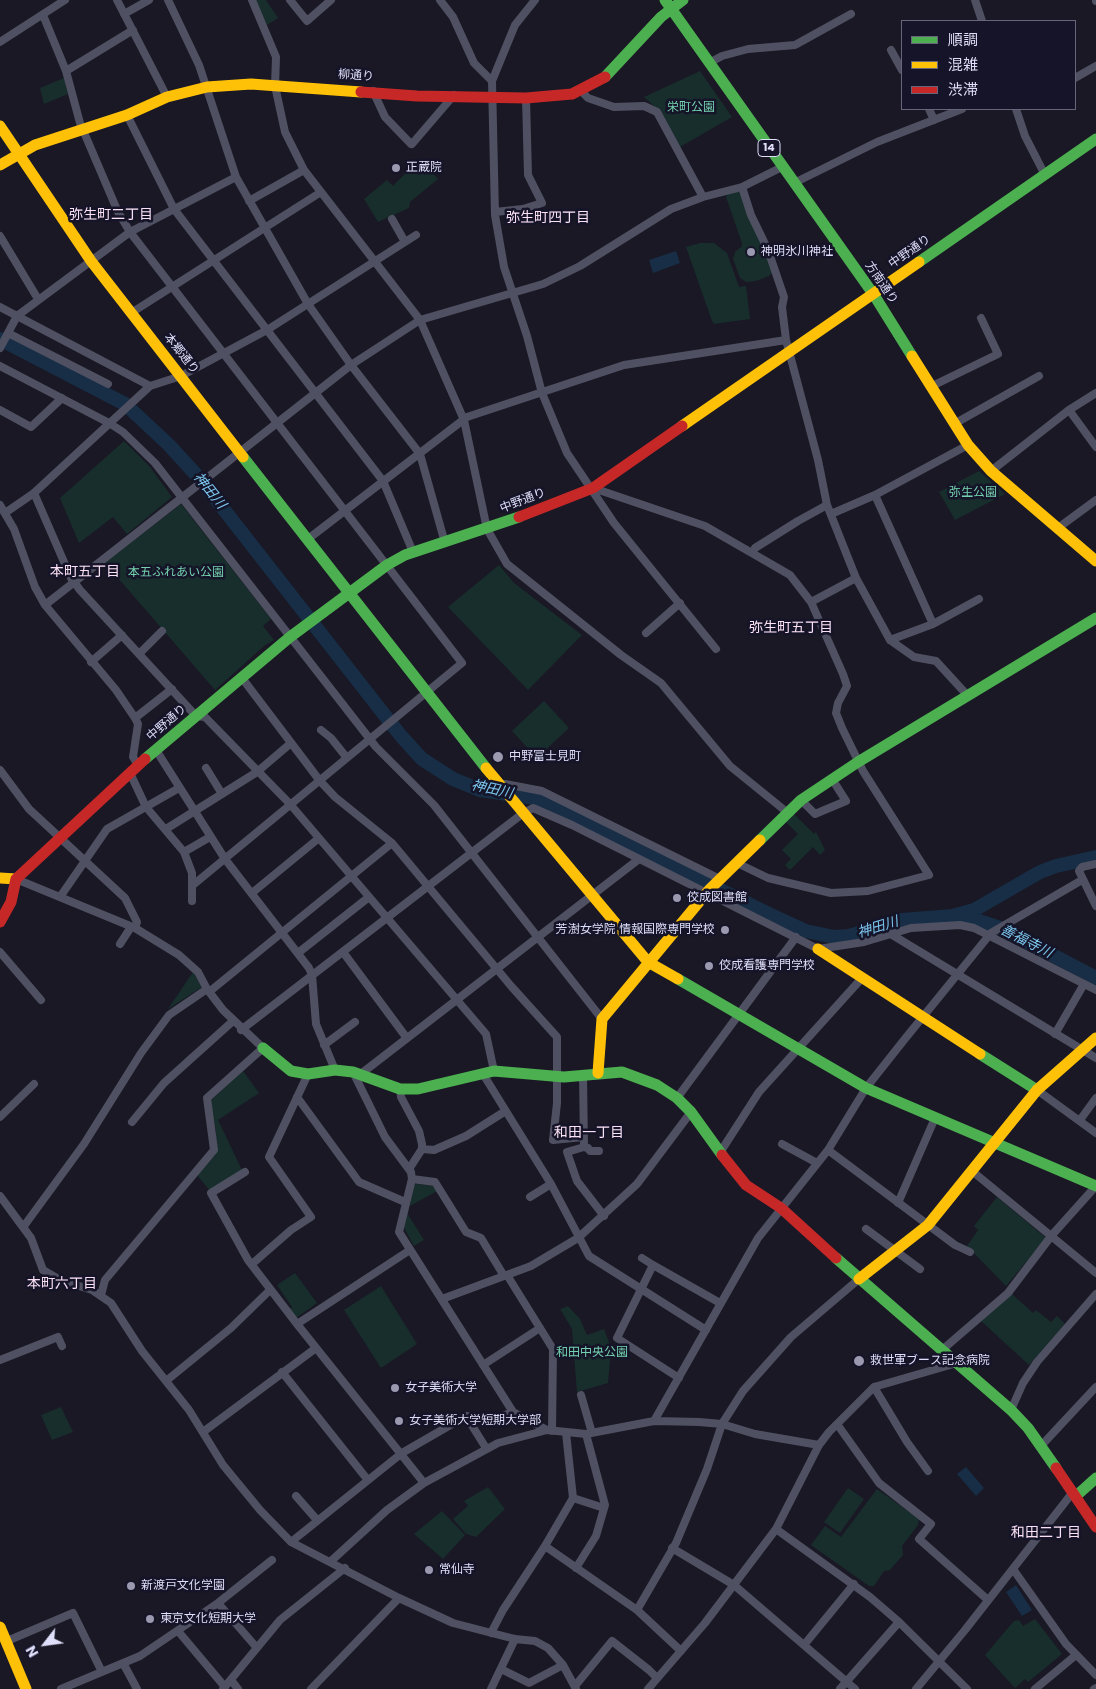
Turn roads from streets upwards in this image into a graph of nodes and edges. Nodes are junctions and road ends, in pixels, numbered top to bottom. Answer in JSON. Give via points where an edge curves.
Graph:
{"nodes":[{"id":1,"x":65,"y":0,"type":"edge"},
{"id":2,"x":117,"y":0,"type":"edge"},
{"id":3,"x":149,"y":0,"type":"edge"},
{"id":4,"x":168,"y":0,"type":"edge"},
{"id":5,"x":252,"y":0,"type":"edge"},
{"id":6,"x":290,"y":0,"type":"edge"},
{"id":7,"x":331,"y":0,"type":"edge"},
{"id":8,"x":440,"y":0,"type":"edge"},
{"id":9,"x":535,"y":0,"type":"edge"},
{"id":10,"x":683,"y":0,"type":"edge"},
{"id":11,"x":975,"y":0,"type":"edge"},
{"id":12,"x":668,"y":5,"type":"edge"},
{"id":13,"x":124,"y":14,"type":"junction"},
{"id":14,"x":851,"y":14,"type":"dead end"},
{"id":15,"x":43,"y":15,"type":"junction"},
{"id":16,"x":985,"y":20,"type":"edge"},
{"id":17,"x":133,"y":30,"type":"junction"},
{"id":18,"x":0,"y":42,"type":"edge"},
{"id":19,"x":890,"y":50,"type":"dead end"},
{"id":20,"x":709,"y":63,"type":"junction"},
{"id":21,"x":1096,"y":66,"type":"edge"},
{"id":22,"x":901,"y":68,"type":"edge"},
{"id":23,"x":66,"y":71,"type":"junction"},
{"id":24,"x":1076,"y":77,"type":"edge"},
{"id":25,"x":492,"y":81,"type":"junction"},
{"id":26,"x":276,"y":86,"type":"junction"},
{"id":27,"x":207,"y":87,"type":"junction"},
{"id":28,"x":373,"y":91,"type":"junction"},
{"id":29,"x":580,"y":91,"type":"junction"},
{"id":30,"x":454,"y":95,"type":"junction"},
{"id":31,"x":493,"y":96,"type":"junction"},
{"id":32,"x":167,"y":97,"type":"junction"},
{"id":33,"x":526,"y":98,"type":"junction"},
{"id":34,"x":929,"y":110,"type":"edge"},
{"id":35,"x":959,"y":110,"type":"edge"},
{"id":36,"x":1016,"y":110,"type":"edge"},
{"id":37,"x":127,"y":115,"type":"junction"},
{"id":38,"x":934,"y":120,"type":"junction"},
{"id":39,"x":0,"y":126,"type":"edge"},
{"id":40,"x":83,"y":129,"type":"junction"},
{"id":41,"x":1096,"y":139,"type":"edge"},
{"id":42,"x":18,"y":154,"type":"junction"},
{"id":43,"x":0,"y":165,"type":"edge"},
{"id":44,"x":782,"y":167,"type":"junction"},
{"id":45,"x":304,"y":170,"type":"junction"},
{"id":46,"x":1045,"y":175,"type":"junction"},
{"id":47,"x":236,"y":177,"type":"junction"},
{"id":48,"x":794,"y":183,"type":"junction"},
{"id":49,"x":742,"y":187,"type":"junction"},
{"id":50,"x":321,"y":192,"type":"junction"},
{"id":51,"x":703,"y":197,"type":"junction"},
{"id":52,"x":249,"y":201,"type":"junction"},
{"id":53,"x":174,"y":209,"type":"junction"},
{"id":54,"x":495,"y":212,"type":"junction"},
{"id":55,"x":392,"y":219,"type":"dead end"},
{"id":56,"x":265,"y":229,"type":"junction"},
{"id":57,"x":130,"y":232,"type":"junction"},
{"id":58,"x":416,"y":235,"type":"dead end"},
{"id":59,"x":0,"y":236,"type":"edge"},
{"id":60,"x":405,"y":242,"type":"junction"},
{"id":61,"x":91,"y":261,"type":"junction"},
{"id":62,"x":214,"y":262,"type":"junction"},
{"id":63,"x":374,"y":262,"type":"junction"},
{"id":64,"x":171,"y":288,"type":"junction"},
{"id":65,"x":511,"y":292,"type":"junction"},
{"id":66,"x":874,"y":295,"type":"junction"},
{"id":67,"x":38,"y":299,"type":"junction"},
{"id":68,"x":308,"y":304,"type":"junction"},
{"id":69,"x":0,"y":307,"type":"edge"},
{"id":70,"x":131,"y":314,"type":"junction"},
{"id":71,"x":16,"y":316,"type":"junction"},
{"id":72,"x":981,"y":318,"type":"dead end"},
{"id":73,"x":420,"y":320,"type":"junction"},
{"id":74,"x":267,"y":330,"type":"junction"},
{"id":75,"x":8,"y":333,"type":"junction"},
{"id":76,"x":786,"y":337,"type":"junction"},
{"id":77,"x":0,"y":348,"type":"edge"},
{"id":78,"x":789,"y":352,"type":"junction"},
{"id":79,"x":222,"y":354,"type":"junction"},
{"id":80,"x":351,"y":365,"type":"junction"},
{"id":81,"x":0,"y":366,"type":"edge"},
{"id":82,"x":181,"y":376,"type":"junction"},
{"id":83,"x":1039,"y":376,"type":"dead end"},
{"id":84,"x":108,"y":384,"type":"dead end"},
{"id":85,"x":150,"y":386,"type":"junction"},
{"id":86,"x":930,"y":386,"type":"junction"},
{"id":87,"x":315,"y":393,"type":"junction"},
{"id":88,"x":1096,"y":393,"type":"edge"},
{"id":89,"x":542,"y":394,"type":"junction"},
{"id":90,"x":62,"y":398,"type":"junction"},
{"id":91,"x":0,"y":410,"type":"edge"},
{"id":92,"x":1069,"y":410,"type":"junction"},
{"id":93,"x":464,"y":420,"type":"junction"},
{"id":94,"x":109,"y":423,"type":"junction"},
{"id":95,"x":277,"y":423,"type":"junction"},
{"id":96,"x":954,"y":424,"type":"junction"},
{"id":97,"x":968,"y":445,"type":"junction"},
{"id":98,"x":1096,"y":447,"type":"edge"},
{"id":99,"x":240,"y":452,"type":"junction"},
{"id":100,"x":420,"y":454,"type":"junction"},
{"id":101,"x":991,"y":471,"type":"junction"},
{"id":102,"x":383,"y":482,"type":"junction"},
{"id":103,"x":593,"y":488,"type":"junction"},
{"id":104,"x":34,"y":493,"type":"junction"},
{"id":105,"x":875,"y":495,"type":"junction"},
{"id":106,"x":182,"y":497,"type":"junction"},
{"id":107,"x":1096,"y":500,"type":"edge"},
{"id":108,"x":0,"y":505,"type":"edge"},
{"id":109,"x":827,"y":505,"type":"junction"},
{"id":110,"x":345,"y":510,"type":"junction"},
{"id":111,"x":5,"y":514,"type":"junction"},
{"id":112,"x":831,"y":514,"type":"junction"},
{"id":113,"x":1058,"y":528,"type":"junction"},
{"id":114,"x":487,"y":529,"type":"junction"},
{"id":115,"x":308,"y":539,"type":"junction"},
{"id":116,"x":445,"y":543,"type":"junction"},
{"id":117,"x":413,"y":552,"type":"junction"},
{"id":118,"x":752,"y":553,"type":"junction"},
{"id":119,"x":1096,"y":561,"type":"edge"},
{"id":120,"x":387,"y":565,"type":"junction"},
{"id":121,"x":856,"y":578,"type":"junction"},
{"id":122,"x":74,"y":582,"type":"junction"},
{"id":123,"x":349,"y":592,"type":"junction"},
{"id":124,"x":979,"y":599,"type":"dead end"},
{"id":125,"x":810,"y":602,"type":"junction"},
{"id":126,"x":680,"y":603,"type":"junction"},
{"id":127,"x":45,"y":605,"type":"junction"},
{"id":128,"x":1096,"y":618,"type":"edge"},
{"id":129,"x":933,"y":624,"type":"junction"},
{"id":130,"x":162,"y":630,"type":"dead end"},
{"id":131,"x":646,"y":633,"type":"dead end"},
{"id":132,"x":122,"y":635,"type":"junction"},
{"id":133,"x":290,"y":637,"type":"junction"},
{"id":134,"x":890,"y":640,"type":"junction"},
{"id":135,"x":716,"y":650,"type":"dead end"},
{"id":136,"x":139,"y":654,"type":"junction"},
{"id":137,"x":91,"y":662,"type":"junction"},
{"id":138,"x":242,"y":678,"type":"junction"},
{"id":139,"x":172,"y":689,"type":"junction"},
{"id":140,"x":426,"y":691,"type":"junction"},
{"id":141,"x":968,"y":696,"type":"junction"},
{"id":142,"x":196,"y":716,"type":"junction"},
{"id":143,"x":135,"y":718,"type":"junction"},
{"id":144,"x":321,"y":730,"type":"dead end"},
{"id":145,"x":370,"y":739,"type":"junction"},
{"id":146,"x":291,"y":743,"type":"junction"},
{"id":147,"x":156,"y":750,"type":"junction"},
{"id":148,"x":347,"y":758,"type":"junction"},
{"id":149,"x":858,"y":762,"type":"junction"},
{"id":150,"x":206,"y":768,"type":"dead end"},
{"id":151,"x":134,"y":769,"type":"junction"},
{"id":152,"x":0,"y":770,"type":"edge"},
{"id":153,"x":257,"y":772,"type":"junction"},
{"id":154,"x":832,"y":779,"type":"junction"},
{"id":155,"x":320,"y":781,"type":"junction"},
{"id":156,"x":500,"y":786,"type":"junction"},
{"id":157,"x":179,"y":788,"type":"junction"},
{"id":158,"x":222,"y":794,"type":"junction"},
{"id":159,"x":801,"y":800,"type":"junction"},
{"id":160,"x":290,"y":804,"type":"junction"},
{"id":161,"x":146,"y":807,"type":"junction"},
{"id":162,"x":193,"y":811,"type":"junction"},
{"id":163,"x":788,"y":813,"type":"junction"},
{"id":164,"x":522,"y":814,"type":"junction"},
{"id":165,"x":166,"y":829,"type":"junction"},
{"id":166,"x":210,"y":837,"type":"junction"},
{"id":167,"x":59,"y":838,"type":"junction"},
{"id":168,"x":319,"y":838,"type":"junction"},
{"id":169,"x":392,"y":843,"type":"junction"},
{"id":170,"x":184,"y":852,"type":"junction"},
{"id":171,"x":470,"y":853,"type":"junction"},
{"id":172,"x":225,"y":859,"type":"junction"},
{"id":173,"x":639,"y":859,"type":"junction"},
{"id":174,"x":85,"y":860,"type":"junction"},
{"id":175,"x":737,"y":863,"type":"junction"},
{"id":176,"x":1096,"y":864,"type":"edge"},
{"id":177,"x":352,"y":876,"type":"junction"},
{"id":178,"x":0,"y":878,"type":"edge"},
{"id":179,"x":16,"y":879,"type":"junction"},
{"id":180,"x":719,"y":879,"type":"junction"},
{"id":181,"x":1082,"y":880,"type":"junction"},
{"id":182,"x":193,"y":885,"type":"junction"},
{"id":183,"x":428,"y":886,"type":"junction"},
{"id":184,"x":708,"y":892,"type":"junction"},
{"id":185,"x":252,"y":893,"type":"junction"},
{"id":186,"x":369,"y":896,"type":"junction"},
{"id":187,"x":591,"y":896,"type":"junction"},
{"id":188,"x":60,"y":897,"type":"junction"},
{"id":189,"x":192,"y":901,"type":"dead end"},
{"id":190,"x":1096,"y":906,"type":"edge"},
{"id":191,"x":387,"y":917,"type":"junction"},
{"id":192,"x":0,"y":922,"type":"edge"},
{"id":193,"x":133,"y":928,"type":"junction"},
{"id":194,"x":283,"y":932,"type":"junction"},
{"id":195,"x":889,"y":934,"type":"junction"},
{"id":196,"x":990,"y":934,"type":"junction"},
{"id":197,"x":796,"y":937,"type":"junction"},
{"id":198,"x":537,"y":938,"type":"junction"},
{"id":199,"x":120,"y":944,"type":"dead end"},
{"id":200,"x":818,"y":949,"type":"junction"},
{"id":201,"x":0,"y":952,"type":"edge"},
{"id":202,"x":342,"y":952,"type":"junction"},
{"id":203,"x":298,"y":953,"type":"junction"},
{"id":204,"x":648,"y":962,"type":"junction"},
{"id":205,"x":497,"y":968,"type":"junction"},
{"id":206,"x":312,"y":975,"type":"junction"},
{"id":207,"x":957,"y":975,"type":"junction"},
{"id":208,"x":862,"y":978,"type":"junction"},
{"id":209,"x":1084,"y":984,"type":"junction"},
{"id":210,"x":208,"y":990,"type":"junction"},
{"id":211,"x":1096,"y":990,"type":"edge"},
{"id":212,"x":457,"y":999,"type":"junction"},
{"id":213,"x":41,"y":1000,"type":"dead end"},
{"id":214,"x":738,"y":1015,"type":"junction"},
{"id":215,"x":923,"y":1016,"type":"junction"},
{"id":216,"x":602,"y":1018,"type":"junction"},
{"id":217,"x":233,"y":1021,"type":"junction"},
{"id":218,"x":355,"y":1022,"type":"dead end"},
{"id":219,"x":241,"y":1030,"type":"junction"},
{"id":220,"x":1055,"y":1034,"type":"junction"},
{"id":221,"x":406,"y":1037,"type":"junction"},
{"id":222,"x":1096,"y":1038,"type":"edge"},
{"id":223,"x":324,"y":1045,"type":"junction"},
{"id":224,"x":263,"y":1048,"type":"junction"},
{"id":225,"x":799,"y":1049,"type":"junction"},
{"id":226,"x":1083,"y":1050,"type":"junction"},
{"id":227,"x":1096,"y":1058,"type":"edge"},
{"id":228,"x":335,"y":1070,"type":"junction"},
{"id":229,"x":358,"y":1072,"type":"junction"},
{"id":230,"x":488,"y":1073,"type":"junction"},
{"id":231,"x":598,"y":1073,"type":"junction"},
{"id":232,"x":308,"y":1074,"type":"junction"},
{"id":233,"x":582,"y":1074,"type":"junction"},
{"id":234,"x":556,"y":1077,"type":"junction"},
{"id":235,"x":34,"y":1084,"type":"dead end"},
{"id":236,"x":866,"y":1088,"type":"junction"},
{"id":237,"x":400,"y":1089,"type":"junction"},
{"id":238,"x":1036,"y":1090,"type":"junction"},
{"id":239,"x":297,"y":1097,"type":"junction"},
{"id":240,"x":677,"y":1098,"type":"junction"},
{"id":241,"x":1096,"y":1098,"type":"edge"},
{"id":242,"x":504,"y":1112,"type":"junction"},
{"id":243,"x":691,"y":1112,"type":"junction"},
{"id":244,"x":0,"y":1117,"type":"edge"},
{"id":245,"x":935,"y":1118,"type":"junction"},
{"id":246,"x":1080,"y":1120,"type":"junction"},
{"id":247,"x":132,"y":1122,"type":"dead end"},
{"id":248,"x":1096,"y":1133,"type":"edge"},
{"id":249,"x":583,"y":1137,"type":"junction"},
{"id":250,"x":995,"y":1143,"type":"junction"},
{"id":251,"x":782,"y":1144,"type":"dead end"},
{"id":252,"x":584,"y":1147,"type":"junction"},
{"id":253,"x":422,"y":1149,"type":"junction"},
{"id":254,"x":828,"y":1150,"type":"junction"},
{"id":255,"x":599,"y":1151,"type":"dead end"},
{"id":256,"x":721,"y":1152,"type":"junction"},
{"id":257,"x":817,"y":1163,"type":"junction"},
{"id":258,"x":409,"y":1169,"type":"junction"},
{"id":259,"x":972,"y":1171,"type":"junction"},
{"id":260,"x":245,"y":1172,"type":"dead end"},
{"id":261,"x":412,"y":1178,"type":"junction"},
{"id":262,"x":551,"y":1184,"type":"junction"},
{"id":263,"x":1095,"y":1184,"type":"edge"},
{"id":264,"x":0,"y":1196,"type":"edge"},
{"id":265,"x":530,"y":1197,"type":"dead end"},
{"id":266,"x":405,"y":1202,"type":"junction"},
{"id":267,"x":898,"y":1203,"type":"junction"},
{"id":268,"x":780,"y":1208,"type":"junction"},
{"id":269,"x":604,"y":1216,"type":"junction"},
{"id":270,"x":928,"y":1225,"type":"junction"},
{"id":271,"x":24,"y":1226,"type":"junction"},
{"id":272,"x":866,"y":1229,"type":"dead end"},
{"id":273,"x":1052,"y":1235,"type":"junction"},
{"id":274,"x":578,"y":1238,"type":"junction"},
{"id":275,"x":410,"y":1250,"type":"junction"},
{"id":276,"x":894,"y":1252,"type":"junction"},
{"id":277,"x":970,"y":1252,"type":"dead end"},
{"id":278,"x":642,"y":1258,"type":"dead end"},
{"id":279,"x":252,"y":1264,"type":"junction"},
{"id":280,"x":653,"y":1265,"type":"junction"},
{"id":281,"x":920,"y":1269,"type":"dead end"},
{"id":282,"x":1096,"y":1273,"type":"edge"},
{"id":283,"x":505,"y":1276,"type":"junction"},
{"id":284,"x":859,"y":1279,"type":"junction"},
{"id":285,"x":641,"y":1288,"type":"junction"},
{"id":286,"x":270,"y":1290,"type":"junction"},
{"id":287,"x":1096,"y":1294,"type":"edge"},
{"id":288,"x":101,"y":1295,"type":"junction"},
{"id":289,"x":442,"y":1299,"type":"junction"},
{"id":290,"x":720,"y":1303,"type":"junction"},
{"id":291,"x":296,"y":1324,"type":"junction"},
{"id":292,"x":540,"y":1328,"type":"junction"},
{"id":293,"x":706,"y":1330,"type":"junction"},
{"id":294,"x":62,"y":1346,"type":"dead end"},
{"id":295,"x":316,"y":1348,"type":"junction"},
{"id":296,"x":942,"y":1350,"type":"junction"},
{"id":297,"x":0,"y":1360,"type":"edge"},
{"id":298,"x":957,"y":1363,"type":"junction"},
{"id":299,"x":483,"y":1365,"type":"junction"},
{"id":300,"x":282,"y":1372,"type":"junction"},
{"id":301,"x":679,"y":1378,"type":"junction"},
{"id":302,"x":166,"y":1381,"type":"junction"},
{"id":303,"x":874,"y":1387,"type":"junction"},
{"id":304,"x":1096,"y":1387,"type":"edge"},
{"id":305,"x":580,"y":1395,"type":"dead end"},
{"id":306,"x":1011,"y":1410,"type":"junction"},
{"id":307,"x":513,"y":1412,"type":"junction"},
{"id":308,"x":466,"y":1416,"type":"junction"},
{"id":309,"x":654,"y":1421,"type":"junction"},
{"id":310,"x":722,"y":1424,"type":"junction"},
{"id":311,"x":837,"y":1424,"type":"junction"},
{"id":312,"x":550,"y":1431,"type":"junction"},
{"id":313,"x":203,"y":1432,"type":"junction"},
{"id":314,"x":566,"y":1433,"type":"junction"},
{"id":315,"x":589,"y":1433,"type":"junction"},
{"id":316,"x":820,"y":1445,"type":"junction"},
{"id":317,"x":1040,"y":1447,"type":"junction"},
{"id":318,"x":486,"y":1448,"type":"junction"},
{"id":319,"x":402,"y":1453,"type":"junction"},
{"id":320,"x":928,"y":1470,"type":"dead end"},
{"id":321,"x":1096,"y":1478,"type":"edge"},
{"id":322,"x":367,"y":1479,"type":"junction"},
{"id":323,"x":424,"y":1483,"type":"junction"},
{"id":324,"x":1074,"y":1494,"type":"junction"},
{"id":325,"x":296,"y":1496,"type":"dead end"},
{"id":326,"x":572,"y":1498,"type":"junction"},
{"id":327,"x":604,"y":1508,"type":"junction"},
{"id":328,"x":317,"y":1520,"type":"junction"},
{"id":329,"x":1096,"y":1527,"type":"edge"},
{"id":330,"x":776,"y":1529,"type":"junction"},
{"id":331,"x":291,"y":1542,"type":"junction"},
{"id":332,"x":545,"y":1546,"type":"junction"},
{"id":333,"x":672,"y":1548,"type":"junction"},
{"id":334,"x":272,"y":1560,"type":"dead end"},
{"id":335,"x":330,"y":1562,"type":"junction"},
{"id":336,"x":344,"y":1568,"type":"junction"},
{"id":337,"x":576,"y":1568,"type":"junction"},
{"id":338,"x":1013,"y":1568,"type":"junction"},
{"id":339,"x":854,"y":1584,"type":"junction"},
{"id":340,"x":734,"y":1585,"type":"junction"},
{"id":341,"x":399,"y":1598,"type":"junction"},
{"id":342,"x":988,"y":1600,"type":"junction"},
{"id":343,"x":218,"y":1603,"type":"junction"},
{"id":344,"x":637,"y":1610,"type":"junction"},
{"id":345,"x":899,"y":1622,"type":"junction"},
{"id":346,"x":0,"y":1627,"type":"edge"},
{"id":347,"x":178,"y":1630,"type":"junction"},
{"id":348,"x":491,"y":1633,"type":"junction"},
{"id":349,"x":515,"y":1639,"type":"junction"},
{"id":350,"x":4,"y":1643,"type":"edge"},
{"id":351,"x":804,"y":1644,"type":"junction"},
{"id":352,"x":257,"y":1648,"type":"junction"},
{"id":353,"x":681,"y":1652,"type":"junction"},
{"id":354,"x":1076,"y":1655,"type":"junction"},
{"id":355,"x":939,"y":1661,"type":"junction"},
{"id":356,"x":123,"y":1663,"type":"junction"},
{"id":357,"x":563,"y":1665,"type":"junction"},
{"id":358,"x":501,"y":1669,"type":"junction"},
{"id":359,"x":102,"y":1672,"type":"junction"},
{"id":360,"x":1096,"y":1675,"type":"edge"},
{"id":361,"x":657,"y":1678,"type":"junction"},
{"id":362,"x":232,"y":1680,"type":"junction"},
{"id":363,"x":846,"y":1682,"type":"junction"},
{"id":364,"x":575,"y":1687,"type":"edge"},
{"id":365,"x":224,"y":1688,"type":"edge"},
{"id":366,"x":19,"y":1689,"type":"edge"},
{"id":367,"x":26,"y":1689,"type":"edge"},
{"id":368,"x":61,"y":1689,"type":"edge"},
{"id":369,"x":137,"y":1689,"type":"edge"},
{"id":370,"x":238,"y":1689,"type":"edge"},
{"id":371,"x":311,"y":1689,"type":"edge"},
{"id":372,"x":492,"y":1689,"type":"edge"},
{"id":373,"x":648,"y":1689,"type":"edge"},
{"id":374,"x":840,"y":1689,"type":"edge"},
{"id":375,"x":855,"y":1689,"type":"edge"},
{"id":376,"x":916,"y":1689,"type":"edge"},
{"id":377,"x":967,"y":1689,"type":"edge"},
{"id":378,"x":1034,"y":1689,"type":"edge"}],
"edges":[{"from":1,"to":15,"type":"street"},
{"from":2,"to":13,"type":"street"},
{"from":3,"to":13,"type":"street"},
{"from":4,"to":27,"type":"street"},
{"from":5,"to":26,"type":"street","via":[[276,57]]},
{"from":6,"to":7,"type":"street","via":[[307,21]]},
{"from":8,"to":25,"type":"street","via":[[474,63]]},
{"from":9,"to":25,"type":"street","via":[[515,25]]},
{"from":10,"to":12,"type":"street","name":"柳通り"},
{"from":11,"to":16,"type":"street"},
{"from":12,"to":20,"type":"street","name":"方南通り","number":"14"},
{"from":12,"to":29,"type":"street","name":"柳通り","via":[[605,77]]},
{"from":13,"to":17,"type":"street"},
{"from":14,"to":20,"type":"street","via":[[795,46],[748,49]]},
{"from":15,"to":18,"type":"street"},
{"from":15,"to":23,"type":"street"},
{"from":17,"to":23,"type":"street"},
{"from":17,"to":32,"type":"street"},
{"from":19,"to":22,"type":"street"},
{"from":20,"to":44,"type":"street","name":"方南通り","number":"14"},
{"from":21,"to":24,"type":"street"},
{"from":23,"to":40,"type":"street"},
{"from":25,"to":31,"type":"street"},
{"from":26,"to":27,"type":"street","name":"柳通り","via":[[232,84]]},
{"from":26,"to":28,"type":"street","name":"柳通り"},
{"from":26,"to":45,"type":"street","via":[[285,132]]},
{"from":27,"to":32,"type":"street","name":"柳通り"},
{"from":27,"to":47,"type":"street"},
{"from":28,"to":30,"type":"street","name":"柳通り","via":[[417,96]]},
{"from":28,"to":30,"type":"street","via":[[385,117],[412,144]]},
{"from":29,"to":33,"type":"street","name":"柳通り"},
{"from":29,"to":51,"type":"street","via":[[588,98],[614,108],[644,106],[657,112]]},
{"from":30,"to":31,"type":"street","name":"柳通り"},
{"from":31,"to":33,"type":"street","name":"柳通り"},
{"from":31,"to":54,"type":"street"},
{"from":32,"to":37,"type":"street","name":"柳通り"},
{"from":33,"to":54,"type":"street","via":[[528,175],[542,203],[524,209]]},
{"from":34,"to":38,"type":"street"},
{"from":35,"to":38,"type":"street"},
{"from":36,"to":46,"type":"street","via":[[1025,136]]},
{"from":37,"to":40,"type":"street","name":"柳通り"},
{"from":37,"to":53,"type":"street"},
{"from":38,"to":48,"type":"street","via":[[877,142]]},
{"from":39,"to":42,"type":"street","name":"本郷通り"},
{"from":40,"to":42,"type":"street","name":"柳通り"},
{"from":40,"to":57,"type":"street","via":[[118,212]]},
{"from":41,"to":46,"type":"street","name":"中野通り"},
{"from":42,"to":43,"type":"street","name":"柳通り"},
{"from":42,"to":61,"type":"street","name":"本郷通り"},
{"from":44,"to":48,"type":"street","name":"方南通り","number":"14"},
{"from":44,"to":49,"type":"street"},
{"from":45,"to":50,"type":"street"},
{"from":45,"to":52,"type":"street"},
{"from":46,"to":66,"type":"street","name":"中野通り"},
{"from":47,"to":52,"type":"street"},
{"from":47,"to":53,"type":"street"},
{"from":48,"to":66,"type":"street","name":"方南通り","number":"14"},
{"from":49,"to":51,"type":"street"},
{"from":49,"to":76,"type":"street","via":[[784,297]]},
{"from":50,"to":56,"type":"street"},
{"from":50,"to":63,"type":"street"},
{"from":51,"to":65,"type":"street","via":[[671,209],[580,266],[543,284]]},
{"from":52,"to":56,"type":"street"},
{"from":53,"to":57,"type":"street"},
{"from":53,"to":62,"type":"street"},
{"from":54,"to":65,"type":"street","via":[[500,252]]},
{"from":55,"to":60,"type":"street"},
{"from":56,"to":62,"type":"street"},
{"from":56,"to":68,"type":"street"},
{"from":57,"to":61,"type":"street"},
{"from":57,"to":64,"type":"street"},
{"from":58,"to":60,"type":"street"},
{"from":59,"to":67,"type":"street"},
{"from":60,"to":63,"type":"street"},
{"from":61,"to":67,"type":"street"},
{"from":61,"to":70,"type":"street","name":"本郷通り"},
{"from":62,"to":64,"type":"street"},
{"from":62,"to":74,"type":"street"},
{"from":63,"to":68,"type":"street"},
{"from":63,"to":73,"type":"street"},
{"from":64,"to":70,"type":"street"},
{"from":64,"to":79,"type":"street"},
{"from":65,"to":73,"type":"street"},
{"from":65,"to":89,"type":"street","via":[[527,336]]},
{"from":66,"to":78,"type":"street","name":"中野通り"},
{"from":66,"to":86,"type":"street","name":"方南通り","number":"14"},
{"from":67,"to":71,"type":"street"},
{"from":68,"to":74,"type":"street"},
{"from":68,"to":80,"type":"street"},
{"from":69,"to":71,"type":"street"},
{"from":70,"to":82,"type":"street","name":"本郷通り"},
{"from":71,"to":75,"type":"street"},
{"from":71,"to":85,"type":"street"},
{"from":72,"to":86,"type":"street","via":[[998,354]]},
{"from":73,"to":80,"type":"street"},
{"from":73,"to":93,"type":"street"},
{"from":74,"to":79,"type":"street"},
{"from":74,"to":87,"type":"street"},
{"from":75,"to":77,"type":"street"},
{"from":75,"to":84,"type":"street"},
{"from":76,"to":78,"type":"street"},
{"from":76,"to":89,"type":"street","via":[[624,365]]},
{"from":78,"to":103,"type":"street","name":"中野通り"},
{"from":78,"to":109,"type":"street"},
{"from":79,"to":82,"type":"street"},
{"from":79,"to":95,"type":"street"},
{"from":80,"to":87,"type":"street"},
{"from":80,"to":100,"type":"street"},
{"from":81,"to":90,"type":"street"},
{"from":82,"to":85,"type":"street"},
{"from":82,"to":99,"type":"street","name":"本郷通り"},
{"from":83,"to":96,"type":"street"},
{"from":85,"to":94,"type":"street"},
{"from":86,"to":96,"type":"street","name":"方南通り","number":"14"},
{"from":87,"to":95,"type":"street"},
{"from":87,"to":102,"type":"street"},
{"from":88,"to":92,"type":"street"},
{"from":89,"to":93,"type":"street"},
{"from":89,"to":103,"type":"street","via":[[567,453]]},
{"from":90,"to":91,"type":"street","via":[[31,427]]},
{"from":90,"to":94,"type":"street"},
{"from":92,"to":98,"type":"street"},
{"from":92,"to":101,"type":"street"},
{"from":93,"to":100,"type":"street"},
{"from":93,"to":114,"type":"street"},
{"from":94,"to":104,"type":"street"},
{"from":94,"to":106,"type":"street","via":[[155,463]]},
{"from":95,"to":99,"type":"street"},
{"from":95,"to":110,"type":"street"},
{"from":96,"to":97,"type":"street","name":"方南通り","number":"14"},
{"from":97,"to":101,"type":"street","name":"方南通り","number":"14"},
{"from":97,"to":105,"type":"street"},
{"from":99,"to":106,"type":"street"},
{"from":99,"to":115,"type":"street","name":"本郷通り"},
{"from":100,"to":102,"type":"street"},
{"from":100,"to":116,"type":"street"},
{"from":101,"to":113,"type":"street","name":"方南通り","number":"14"},
{"from":102,"to":110,"type":"street"},
{"from":102,"to":117,"type":"street"},
{"from":103,"to":114,"type":"street","name":"中野通り"},
{"from":103,"to":118,"type":"street","via":[[705,526]]},
{"from":103,"to":126,"type":"street","via":[[614,522]]},
{"from":104,"to":111,"type":"street"},
{"from":104,"to":122,"type":"street"},
{"from":105,"to":112,"type":"street"},
{"from":105,"to":129,"type":"street"},
{"from":106,"to":122,"type":"street"},
{"from":106,"to":133,"type":"street"},
{"from":107,"to":113,"type":"street"},
{"from":108,"to":111,"type":"street"},
{"from":109,"to":112,"type":"street"},
{"from":109,"to":118,"type":"street","via":[[755,548]]},
{"from":110,"to":115,"type":"street"},
{"from":110,"to":120,"type":"street"},
{"from":111,"to":127,"type":"street"},
{"from":112,"to":121,"type":"street"},
{"from":113,"to":119,"type":"street","name":"方南通り","number":"14"},
{"from":114,"to":116,"type":"street","name":"中野通り"},
{"from":114,"to":163,"type":"street","via":[[508,564],[661,684],[730,766]]},
{"from":115,"to":123,"type":"street","name":"本郷通り"},
{"from":116,"to":117,"type":"street","name":"中野通り"},
{"from":117,"to":120,"type":"street","name":"中野通り"},
{"from":118,"to":125,"type":"street","via":[[790,576]]},
{"from":120,"to":123,"type":"street","name":"中野通り"},
{"from":120,"to":140,"type":"street","via":[[462,663]]},
{"from":121,"to":125,"type":"street"},
{"from":121,"to":134,"type":"street"},
{"from":122,"to":127,"type":"street"},
{"from":122,"to":132,"type":"street"},
{"from":123,"to":133,"type":"street","name":"中野通り"},
{"from":123,"to":140,"type":"street","name":"本郷通り"},
{"from":124,"to":129,"type":"street"},
{"from":125,"to":149,"type":"street","via":[[847,686],[836,713]]},
{"from":126,"to":131,"type":"street"},
{"from":126,"to":135,"type":"street"},
{"from":127,"to":137,"type":"street"},
{"from":128,"to":141,"type":"street"},
{"from":129,"to":134,"type":"street"},
{"from":130,"to":136,"type":"street"},
{"from":132,"to":136,"type":"street"},
{"from":132,"to":137,"type":"street"},
{"from":133,"to":138,"type":"street","name":"中野通り"},
{"from":133,"to":145,"type":"street"},
{"from":134,"to":141,"type":"street","via":[[914,657],[936,661]]},
{"from":136,"to":139,"type":"street"},
{"from":137,"to":143,"type":"street"},
{"from":138,"to":142,"type":"street","name":"中野通り"},
{"from":138,"to":146,"type":"street"},
{"from":139,"to":142,"type":"street"},
{"from":139,"to":143,"type":"street"},
{"from":140,"to":145,"type":"street"},
{"from":140,"to":156,"type":"street","name":"本郷通り"},
{"from":141,"to":149,"type":"street"},
{"from":142,"to":147,"type":"street","name":"中野通り"},
{"from":142,"to":153,"type":"street","via":[[205,717]]},
{"from":143,"to":151,"type":"street","via":[[138,724]]},
{"from":144,"to":148,"type":"street"},
{"from":145,"to":148,"type":"street"},
{"from":145,"to":171,"type":"street","via":[[434,805]]},
{"from":146,"to":153,"type":"street"},
{"from":146,"to":155,"type":"street"},
{"from":147,"to":151,"type":"street","name":"中野通り"},
{"from":147,"to":157,"type":"street"},
{"from":148,"to":155,"type":"street"},
{"from":149,"to":154,"type":"street"},
{"from":149,"to":175,"type":"street","via":[[929,875],[868,892],[831,893],[768,878]]},
{"from":150,"to":158,"type":"street"},
{"from":151,"to":161,"type":"street"},
{"from":151,"to":167,"type":"street","name":"中野通り"},
{"from":152,"to":167,"type":"street","via":[[29,809]]},
{"from":153,"to":158,"type":"street"},
{"from":153,"to":160,"type":"street"},
{"from":154,"to":159,"type":"street"},
{"from":154,"to":159,"type":"street","via":[[846,801],[815,814]]},
{"from":155,"to":160,"type":"street"},
{"from":155,"to":169,"type":"street"},
{"from":156,"to":164,"type":"street","name":"本郷通り"},
{"from":156,"to":180,"type":"street","via":[[505,784],[542,791]]},
{"from":157,"to":161,"type":"street"},
{"from":157,"to":162,"type":"street"},
{"from":158,"to":162,"type":"street"},
{"from":159,"to":163,"type":"street"},
{"from":160,"to":168,"type":"street"},
{"from":160,"to":172,"type":"street"},
{"from":161,"to":165,"type":"street"},
{"from":161,"to":174,"type":"street","via":[[107,829]]},
{"from":162,"to":165,"type":"street"},
{"from":162,"to":166,"type":"street"},
{"from":163,"to":175,"type":"street"},
{"from":164,"to":171,"type":"street"},
{"from":164,"to":173,"type":"street","via":[[538,809]]},
{"from":164,"to":187,"type":"street","name":"本郷通り"},
{"from":165,"to":170,"type":"street"},
{"from":166,"to":170,"type":"street"},
{"from":166,"to":172,"type":"street"},
{"from":167,"to":174,"type":"street"},
{"from":167,"to":179,"type":"street","name":"中野通り"},
{"from":168,"to":177,"type":"street"},
{"from":168,"to":185,"type":"street"},
{"from":169,"to":177,"type":"street"},
{"from":169,"to":183,"type":"street"},
{"from":170,"to":182,"type":"street"},
{"from":171,"to":183,"type":"street"},
{"from":171,"to":198,"type":"street"},
{"from":172,"to":182,"type":"street"},
{"from":172,"to":185,"type":"street"},
{"from":173,"to":184,"type":"street"},
{"from":173,"to":187,"type":"street"},
{"from":174,"to":188,"type":"street"},
{"from":174,"to":193,"type":"street","via":[[125,898],[137,922]]},
{"from":175,"to":180,"type":"street"},
{"from":176,"to":181,"type":"street","via":[[1082,867],[1079,872]]},
{"from":177,"to":186,"type":"street"},
{"from":177,"to":194,"type":"street"},
{"from":178,"to":179,"type":"street"},
{"from":179,"to":188,"type":"street"},
{"from":179,"to":192,"type":"street","via":[[11,902]]},
{"from":180,"to":184,"type":"street"},
{"from":181,"to":190,"type":"street"},
{"from":181,"to":196,"type":"street"},
{"from":182,"to":189,"type":"street"},
{"from":183,"to":191,"type":"street"},
{"from":183,"to":205,"type":"street"},
{"from":184,"to":197,"type":"street"},
{"from":184,"to":204,"type":"street"},
{"from":185,"to":194,"type":"street"},
{"from":186,"to":191,"type":"street"},
{"from":186,"to":203,"type":"street"},
{"from":187,"to":198,"type":"street"},
{"from":187,"to":204,"type":"street","name":"本郷通り"},
{"from":188,"to":193,"type":"street"},
{"from":191,"to":202,"type":"street"},
{"from":191,"to":212,"type":"street"},
{"from":193,"to":199,"type":"street"},
{"from":193,"to":210,"type":"street","via":[[189,962]]},
{"from":194,"to":203,"type":"street"},
{"from":194,"to":210,"type":"street"},
{"from":195,"to":196,"type":"street","via":[[911,928],[960,925]]},
{"from":195,"to":200,"type":"street","via":[[846,946]]},
{"from":195,"to":207,"type":"street"},
{"from":196,"to":207,"type":"street"},
{"from":196,"to":209,"type":"street"},
{"from":197,"to":200,"type":"street"},
{"from":197,"to":214,"type":"street"},
{"from":198,"to":205,"type":"street"},
{"from":198,"to":216,"type":"street"},
{"from":200,"to":208,"type":"street"},
{"from":201,"to":213,"type":"street"},
{"from":202,"to":206,"type":"street"},
{"from":202,"to":221,"type":"street"},
{"from":203,"to":206,"type":"street"},
{"from":204,"to":214,"type":"street","name":"本郷通り"},
{"from":204,"to":216,"type":"street"},
{"from":205,"to":212,"type":"street"},
{"from":205,"to":234,"type":"street","via":[[557,1037]]},
{"from":206,"to":219,"type":"street"},
{"from":206,"to":223,"type":"street","via":[[316,1024]]},
{"from":207,"to":215,"type":"street"},
{"from":207,"to":220,"type":"street"},
{"from":208,"to":215,"type":"street"},
{"from":208,"to":225,"type":"street"},
{"from":209,"to":211,"type":"street"},
{"from":209,"to":220,"type":"street"},
{"from":210,"to":217,"type":"street"},
{"from":210,"to":271,"type":"street","via":[[165,1020],[140,1053],[84,1144]]},
{"from":212,"to":221,"type":"street"},
{"from":212,"to":230,"type":"street","via":[[486,1034]]},
{"from":214,"to":225,"type":"street","name":"本郷通り"},
{"from":214,"to":240,"type":"street"},
{"from":215,"to":236,"type":"street"},
{"from":215,"to":238,"type":"street","via":[[984,1050]]},
{"from":216,"to":231,"type":"street"},
{"from":217,"to":219,"type":"street"},
{"from":217,"to":247,"type":"street","via":[[164,1083]]},
{"from":218,"to":223,"type":"street"},
{"from":219,"to":224,"type":"street"},
{"from":220,"to":226,"type":"street"},
{"from":221,"to":229,"type":"street"},
{"from":222,"to":226,"type":"street"},
{"from":223,"to":228,"type":"street"},
{"from":224,"to":232,"type":"street","via":[[291,1072]]},
{"from":224,"to":288,"type":"street","via":[[206,1098],[214,1150],[105,1280]]},
{"from":225,"to":236,"type":"street","name":"本郷通り"},
{"from":225,"to":256,"type":"street","via":[[759,1092]]},
{"from":226,"to":227,"type":"street"},
{"from":226,"to":238,"type":"street"},
{"from":228,"to":229,"type":"street"},
{"from":228,"to":232,"type":"street"},
{"from":229,"to":237,"type":"street"},
{"from":229,"to":258,"type":"street","via":[[385,1137]]},
{"from":230,"to":234,"type":"street"},
{"from":230,"to":237,"type":"street","via":[[418,1089]]},
{"from":230,"to":242,"type":"street"},
{"from":231,"to":233,"type":"street"},
{"from":231,"to":240,"type":"street","via":[[622,1072],[657,1085]]},
{"from":232,"to":239,"type":"street"},
{"from":233,"to":234,"type":"street"},
{"from":233,"to":249,"type":"street"},
{"from":234,"to":249,"type":"street","via":[[553,1140]]},
{"from":235,"to":244,"type":"street"},
{"from":236,"to":245,"type":"street","name":"本郷通り"},
{"from":236,"to":254,"type":"street"},
{"from":237,"to":253,"type":"street","via":[[401,1098],[419,1131]]},
{"from":238,"to":246,"type":"street"},
{"from":238,"to":250,"type":"street"},
{"from":239,"to":266,"type":"street","via":[[359,1182]]},
{"from":239,"to":279,"type":"street","via":[[269,1157],[311,1217]]},
{"from":240,"to":243,"type":"street"},
{"from":241,"to":246,"type":"street"},
{"from":242,"to":253,"type":"street","via":[[466,1136],[434,1150]]},
{"from":242,"to":262,"type":"street"},
{"from":243,"to":256,"type":"street"},
{"from":243,"to":269,"type":"street","via":[[637,1184]]},
{"from":245,"to":250,"type":"street","name":"本郷通り"},
{"from":245,"to":267,"type":"street"},
{"from":246,"to":248,"type":"street"},
{"from":249,"to":252,"type":"street"},
{"from":250,"to":259,"type":"street"},
{"from":250,"to":263,"type":"street","name":"本郷通り"},
{"from":251,"to":257,"type":"street"},
{"from":252,"to":255,"type":"street"},
{"from":252,"to":269,"type":"street","via":[[567,1152],[577,1181]]},
{"from":253,"to":258,"type":"street"},
{"from":254,"to":257,"type":"street"},
{"from":254,"to":267,"type":"street"},
{"from":256,"to":268,"type":"street","via":[[746,1185]]},
{"from":257,"to":268,"type":"street"},
{"from":258,"to":261,"type":"street"},
{"from":259,"to":270,"type":"street"},
{"from":259,"to":273,"type":"street"},
{"from":260,"to":279,"type":"street","via":[[211,1192]]},
{"from":261,"to":266,"type":"street"},
{"from":261,"to":283,"type":"street","via":[[435,1182],[466,1232],[481,1238]]},
{"from":262,"to":265,"type":"street"},
{"from":262,"to":274,"type":"street"},
{"from":263,"to":273,"type":"street"},
{"from":264,"to":271,"type":"street"},
{"from":266,"to":275,"type":"street","via":[[399,1232]]},
{"from":267,"to":270,"type":"street"},
{"from":268,"to":284,"type":"street"},
{"from":268,"to":290,"type":"street","via":[[754,1244]]},
{"from":269,"to":274,"type":"street"},
{"from":270,"to":276,"type":"street"},
{"from":270,"to":277,"type":"street"},
{"from":271,"to":288,"type":"street","via":[[43,1270]]},
{"from":272,"to":276,"type":"street"},
{"from":273,"to":282,"type":"street"},
{"from":273,"to":296,"type":"street","via":[[1008,1293]]},
{"from":274,"to":283,"type":"street","via":[[531,1266]]},
{"from":274,"to":285,"type":"street","via":[[589,1256]]},
{"from":275,"to":289,"type":"street"},
{"from":275,"to":291,"type":"street"},
{"from":276,"to":281,"type":"street"},
{"from":276,"to":284,"type":"street"},
{"from":278,"to":280,"type":"street"},
{"from":279,"to":286,"type":"street"},
{"from":280,"to":285,"type":"street"},
{"from":280,"to":290,"type":"street"},
{"from":283,"to":289,"type":"street"},
{"from":283,"to":292,"type":"street"},
{"from":284,"to":296,"type":"street"},
{"from":284,"to":310,"type":"street","via":[[791,1337],[748,1383]]},
{"from":285,"to":293,"type":"street"},
{"from":285,"to":301,"type":"street","via":[[617,1338]]},
{"from":286,"to":291,"type":"street"},
{"from":286,"to":302,"type":"street","via":[[231,1328]]},
{"from":287,"to":306,"type":"street","via":[[1078,1320],[1030,1371]]},
{"from":288,"to":302,"type":"street","via":[[111,1302],[132,1337]]},
{"from":289,"to":299,"type":"street"},
{"from":290,"to":293,"type":"street"},
{"from":291,"to":295,"type":"street"},
{"from":292,"to":299,"type":"street"},
{"from":292,"to":312,"type":"street","via":[[553,1349]]},
{"from":293,"to":301,"type":"street"},
{"from":294,"to":297,"type":"street","via":[[58,1337]]},
{"from":295,"to":300,"type":"street"},
{"from":295,"to":319,"type":"street"},
{"from":296,"to":298,"type":"street"},
{"from":298,"to":303,"type":"street"},
{"from":298,"to":306,"type":"street"},
{"from":299,"to":307,"type":"street"},
{"from":300,"to":313,"type":"street"},
{"from":300,"to":322,"type":"street"},
{"from":301,"to":309,"type":"street"},
{"from":302,"to":313,"type":"street"},
{"from":303,"to":311,"type":"street"},
{"from":303,"to":320,"type":"street"},
{"from":304,"to":317,"type":"street"},
{"from":305,"to":315,"type":"street"},
{"from":306,"to":317,"type":"street"},
{"from":307,"to":308,"type":"street","via":[[497,1418]]},
{"from":307,"to":312,"type":"street"},
{"from":308,"to":318,"type":"street"},
{"from":308,"to":319,"type":"street"},
{"from":309,"to":310,"type":"street"},
{"from":309,"to":315,"type":"street"},
{"from":310,"to":316,"type":"street","via":[[755,1434]]},
{"from":310,"to":333,"type":"street","via":[[708,1468]]},
{"from":311,"to":316,"type":"street"},
{"from":311,"to":342,"type":"street","via":[[884,1489],[931,1524],[919,1539]]},
{"from":312,"to":314,"type":"street"},
{"from":312,"to":318,"type":"street"},
{"from":313,"to":331,"type":"street","via":[[223,1465]]},
{"from":314,"to":315,"type":"street"},
{"from":314,"to":326,"type":"street"},
{"from":315,"to":327,"type":"street"},
{"from":316,"to":330,"type":"street"},
{"from":317,"to":324,"type":"street"},
{"from":318,"to":323,"type":"street"},
{"from":319,"to":322,"type":"street"},
{"from":319,"to":323,"type":"street"},
{"from":321,"to":324,"type":"street"},
{"from":322,"to":328,"type":"street"},
{"from":323,"to":335,"type":"street","via":[[387,1510]]},
{"from":324,"to":329,"type":"street"},
{"from":324,"to":338,"type":"street"},
{"from":325,"to":328,"type":"street"},
{"from":326,"to":327,"type":"street"},
{"from":326,"to":332,"type":"street"},
{"from":327,"to":337,"type":"street","via":[[596,1536]]},
{"from":328,"to":331,"type":"street"},
{"from":330,"to":339,"type":"street"},
{"from":330,"to":340,"type":"street"},
{"from":331,"to":335,"type":"street"},
{"from":332,"to":337,"type":"street"},
{"from":332,"to":348,"type":"street"},
{"from":333,"to":340,"type":"street"},
{"from":333,"to":344,"type":"street"},
{"from":334,"to":343,"type":"street"},
{"from":335,"to":336,"type":"street"},
{"from":336,"to":341,"type":"street"},
{"from":336,"to":352,"type":"street","via":[[280,1620]]},
{"from":337,"to":344,"type":"street"},
{"from":338,"to":342,"type":"street"},
{"from":338,"to":354,"type":"street"},
{"from":339,"to":345,"type":"street"},
{"from":339,"to":351,"type":"street"},
{"from":340,"to":351,"type":"street"},
{"from":340,"to":353,"type":"street"},
{"from":341,"to":348,"type":"street","via":[[453,1623]]},
{"from":341,"to":371,"type":"street"},
{"from":342,"to":355,"type":"street"},
{"from":343,"to":347,"type":"street"},
{"from":343,"to":352,"type":"street"},
{"from":344,"to":353,"type":"street"},
{"from":345,"to":355,"type":"street"},
{"from":345,"to":363,"type":"street"},
{"from":346,"to":350,"type":"street"},
{"from":347,"to":356,"type":"street","via":[[140,1656]]},
{"from":347,"to":365,"type":"street"},
{"from":348,"to":349,"type":"street"},
{"from":349,"to":357,"type":"street","via":[[535,1641],[548,1648]]},
{"from":349,"to":358,"type":"street"},
{"from":350,"to":359,"type":"street","via":[[73,1613]]},
{"from":350,"to":366,"type":"street"},
{"from":350,"to":367,"type":"street"},
{"from":351,"to":363,"type":"street"},
{"from":352,"to":362,"type":"street"},
{"from":353,"to":361,"type":"street"},
{"from":354,"to":360,"type":"street"},
{"from":354,"to":378,"type":"street"},
{"from":355,"to":376,"type":"street"},
{"from":355,"to":377,"type":"street"},
{"from":356,"to":359,"type":"street"},
{"from":356,"to":369,"type":"street"},
{"from":357,"to":358,"type":"street","via":[[529,1683]]},
{"from":357,"to":364,"type":"street"},
{"from":358,"to":372,"type":"street"},
{"from":359,"to":368,"type":"street"},
{"from":361,"to":364,"type":"street","via":[[612,1641]]},
{"from":361,"to":373,"type":"street"},
{"from":362,"to":365,"type":"street"},
{"from":362,"to":370,"type":"street"},
{"from":363,"to":374,"type":"street"},
{"from":363,"to":375,"type":"street"}]}
